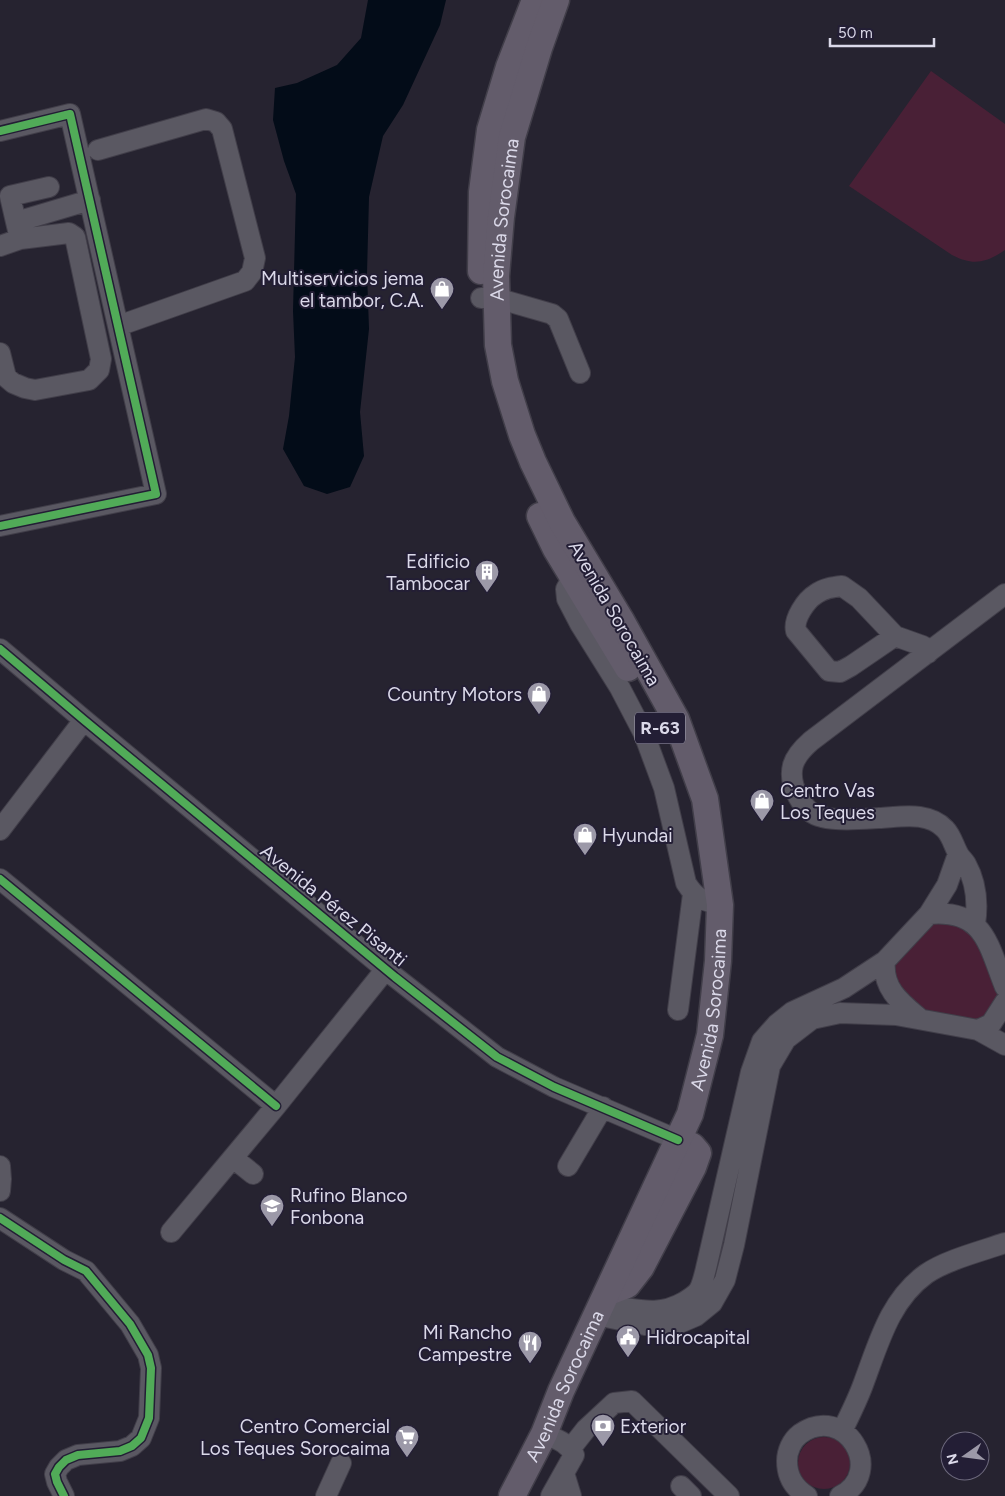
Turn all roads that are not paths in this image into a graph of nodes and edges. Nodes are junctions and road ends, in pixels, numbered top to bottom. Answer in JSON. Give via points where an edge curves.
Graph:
{"nodes":[{"id":1,"x":535,"y":0,"type":"edge"},
{"id":2,"x":556,"y":0,"type":"edge"},
{"id":3,"x":0,"y":131,"type":"edge"},
{"id":4,"x":98,"y":150,"type":"dead end"},
{"id":5,"x":49,"y":187,"type":"dead end"},
{"id":6,"x":5,"y":197,"type":"edge"},
{"id":7,"x":90,"y":200,"type":"junction"},
{"id":8,"x":18,"y":230,"type":"junction"},
{"id":9,"x":0,"y":246,"type":"edge"},
{"id":10,"x":488,"y":298,"type":"junction"},
{"id":11,"x":118,"y":326,"type":"junction"},
{"id":12,"x":0,"y":352,"type":"edge"},
{"id":13,"x":580,"y":373,"type":"dead end"},
{"id":14,"x":515,"y":437,"type":"junction"},
{"id":15,"x":0,"y":526,"type":"edge"},
{"id":16,"x":1005,"y":594,"type":"edge"},
{"id":17,"x":895,"y":636,"type":"junction"},
{"id":18,"x":0,"y":649,"type":"edge"},
{"id":19,"x":928,"y":653,"type":"junction"},
{"id":20,"x":84,"y":720,"type":"junction"},
{"id":21,"x":0,"y":830,"type":"edge"},
{"id":22,"x":958,"y":854,"type":"junction"},
{"id":23,"x":0,"y":879,"type":"edge"},
{"id":24,"x":706,"y":900,"type":"junction"},
{"id":25,"x":930,"y":914,"type":"junction"},
{"id":26,"x":975,"y":924,"type":"junction"},
{"id":27,"x":886,"y":960,"type":"junction"},
{"id":28,"x":386,"y":969,"type":"junction"},
{"id":29,"x":1005,"y":987,"type":"edge"},
{"id":30,"x":1005,"y":1002,"type":"edge"},
{"id":31,"x":678,"y":1010,"type":"dead end"},
{"id":32,"x":921,"y":1019,"type":"junction"},
{"id":33,"x":978,"y":1030,"type":"junction"},
{"id":34,"x":1005,"y":1046,"type":"edge"},
{"id":35,"x":276,"y":1106,"type":"junction"},
{"id":36,"x":603,"y":1107,"type":"junction"},
{"id":37,"x":671,"y":1136,"type":"junction"},
{"id":38,"x":233,"y":1158,"type":"junction"},
{"id":39,"x":0,"y":1166,"type":"edge"},
{"id":40,"x":568,"y":1166,"type":"dead end"},
{"id":41,"x":253,"y":1174,"type":"dead end"},
{"id":42,"x":0,"y":1191,"type":"edge"},
{"id":43,"x":0,"y":1218,"type":"edge"},
{"id":44,"x":171,"y":1232,"type":"dead end"},
{"id":45,"x":1005,"y":1243,"type":"edge"},
{"id":46,"x":602,"y":1304,"type":"junction"},
{"id":47,"x":842,"y":1431,"type":"junction"},
{"id":48,"x":544,"y":1434,"type":"junction"},
{"id":49,"x":571,"y":1448,"type":"junction"},
{"id":50,"x":341,"y":1463,"type":"dead end"},
{"id":51,"x":564,"y":1473,"type":"junction"},
{"id":52,"x":64,"y":1496,"type":"edge"},
{"id":53,"x":326,"y":1496,"type":"edge"},
{"id":54,"x":497,"y":1496,"type":"edge"},
{"id":55,"x":512,"y":1496,"type":"edge"},
{"id":56,"x":551,"y":1496,"type":"edge"},
{"id":57,"x":571,"y":1496,"type":"edge"},
{"id":58,"x":728,"y":1496,"type":"edge"},
{"id":59,"x":807,"y":1496,"type":"edge"},
{"id":60,"x":840,"y":1496,"type":"edge"}],
"edges":[{"from":1,"to":10,"type":"main road","name":"Avenida Sorocaima","number":"R-63","via":[[509,67],[490,130],[482,192]]},
{"from":2,"to":10,"type":"main road","name":"Avenida Sorocaima","number":"R-63","via":[[512,137],[496,276]]},
{"from":3,"to":7,"type":"street","via":[[70,114]]},
{"from":4,"to":11,"type":"street","via":[[206,119],[216,122],[222,129],[255,258],[252,272],[245,281]]},
{"from":5,"to":6,"type":"street"},
{"from":6,"to":8,"type":"street"},
{"from":7,"to":8,"type":"street"},
{"from":7,"to":11,"type":"street"},
{"from":8,"to":9,"type":"street"},
{"from":8,"to":12,"type":"street","via":[[69,233],[75,237],[101,359],[99,370],[89,380],[35,390],[6,377]]},
{"from":10,"to":13,"type":"street","via":[[552,314],[558,319]]},
{"from":10,"to":14,"type":"main road","name":"Avenida Sorocaima","number":"R-63","via":[[493,389]]},
{"from":11,"to":15,"type":"street","via":[[156,494]]},
{"from":14,"to":24,"type":"main road","name":"Avenida Sorocaima","number":"R-63","via":[[540,516],[556,549],[645,698],[677,767],[700,858]]},
{"from":14,"to":24,"type":"main road","name":"Avenida Sorocaima","number":"R-63","via":[[676,719],[705,799]]},
{"from":16,"to":19,"type":"street"},
{"from":17,"to":17,"type":"street","via":[[859,598],[842,586],[814,594],[796,617],[796,631],[829,671],[840,672]]},
{"from":17,"to":19,"type":"street","via":[[923,646]]},
{"from":18,"to":20,"type":"street","name":"Avenida Pérez Pisanti"},
{"from":19,"to":22,"type":"street","via":[[810,741],[800,751],[793,766],[793,784],[804,806],[823,818],[900,816],[931,819],[944,828]]},
{"from":20,"to":21,"type":"street"},
{"from":20,"to":28,"type":"street","name":"Avenida Pérez Pisanti"},
{"from":22,"to":25,"type":"street","via":[[947,885]]},
{"from":22,"to":26,"type":"street","via":[[966,865],[975,892]]},
{"from":23,"to":35,"type":"street"},
{"from":24,"to":31,"type":"street"},
{"from":24,"to":37,"type":"main road","name":"Avenida Sorocaima","number":"R-63","via":[[697,1023]]},
{"from":25,"to":26,"type":"street","via":[[954,914]]},
{"from":25,"to":27,"type":"street"},
{"from":26,"to":29,"type":"street","via":[[984,936]]},
{"from":27,"to":32,"type":"street","via":[[886,978],[892,994]]},
{"from":27,"to":46,"type":"street","via":[[844,988],[792,1012],[762,1041],[751,1072],[699,1290],[675,1307],[649,1312]]},
{"from":28,"to":35,"type":"street"},
{"from":28,"to":36,"type":"street","name":"Avenida Pérez Pisanti","via":[[497,1057],[554,1087]]},
{"from":30,"to":33,"type":"street","via":[[991,1024]]},
{"from":32,"to":33,"type":"street"},
{"from":32,"to":46,"type":"street","via":[[840,1013],[812,1019],[786,1039],[770,1066],[734,1245],[725,1280],[712,1303],[696,1316],[675,1325],[645,1325]]},
{"from":33,"to":34,"type":"street"},
{"from":35,"to":38,"type":"street"},
{"from":36,"to":37,"type":"street","name":"Avenida Pérez Pisanti"},
{"from":36,"to":40,"type":"street"},
{"from":37,"to":46,"type":"main road","via":[[692,1146],[698,1153],[693,1168],[641,1267],[626,1285]]},
{"from":37,"to":54,"type":"main road","name":"Avenida Sorocaima","number":"R-63"},
{"from":38,"to":41,"type":"street"},
{"from":38,"to":44,"type":"street"},
{"from":39,"to":42,"type":"street"},
{"from":43,"to":52,"type":"street","via":[[86,1271],[130,1324],[148,1355],[151,1368],[149,1418],[141,1438],[120,1451],[78,1454],[66,1460],[56,1474]]},
{"from":45,"to":47,"type":"street","via":[[927,1273],[906,1293],[888,1319]]},
{"from":46,"to":48,"type":"main road","name":"Avenida Sorocaima"},
{"from":47,"to":59,"type":"street","via":[[831,1426],[818,1426],[797,1437],[790,1447],[787,1471],[792,1482]]},
{"from":47,"to":60,"type":"street","via":[[858,1449],[860,1461],[854,1485]]},
{"from":48,"to":49,"type":"street"},
{"from":48,"to":55,"type":"main road","name":"Avenida Sorocaima"},
{"from":49,"to":51,"type":"street","via":[[574,1455]]},
{"from":49,"to":58,"type":"street","via":[[586,1428],[614,1403],[632,1401]]},
{"from":50,"to":53,"type":"street"},
{"from":51,"to":56,"type":"street"},
{"from":51,"to":57,"type":"street"}]}
